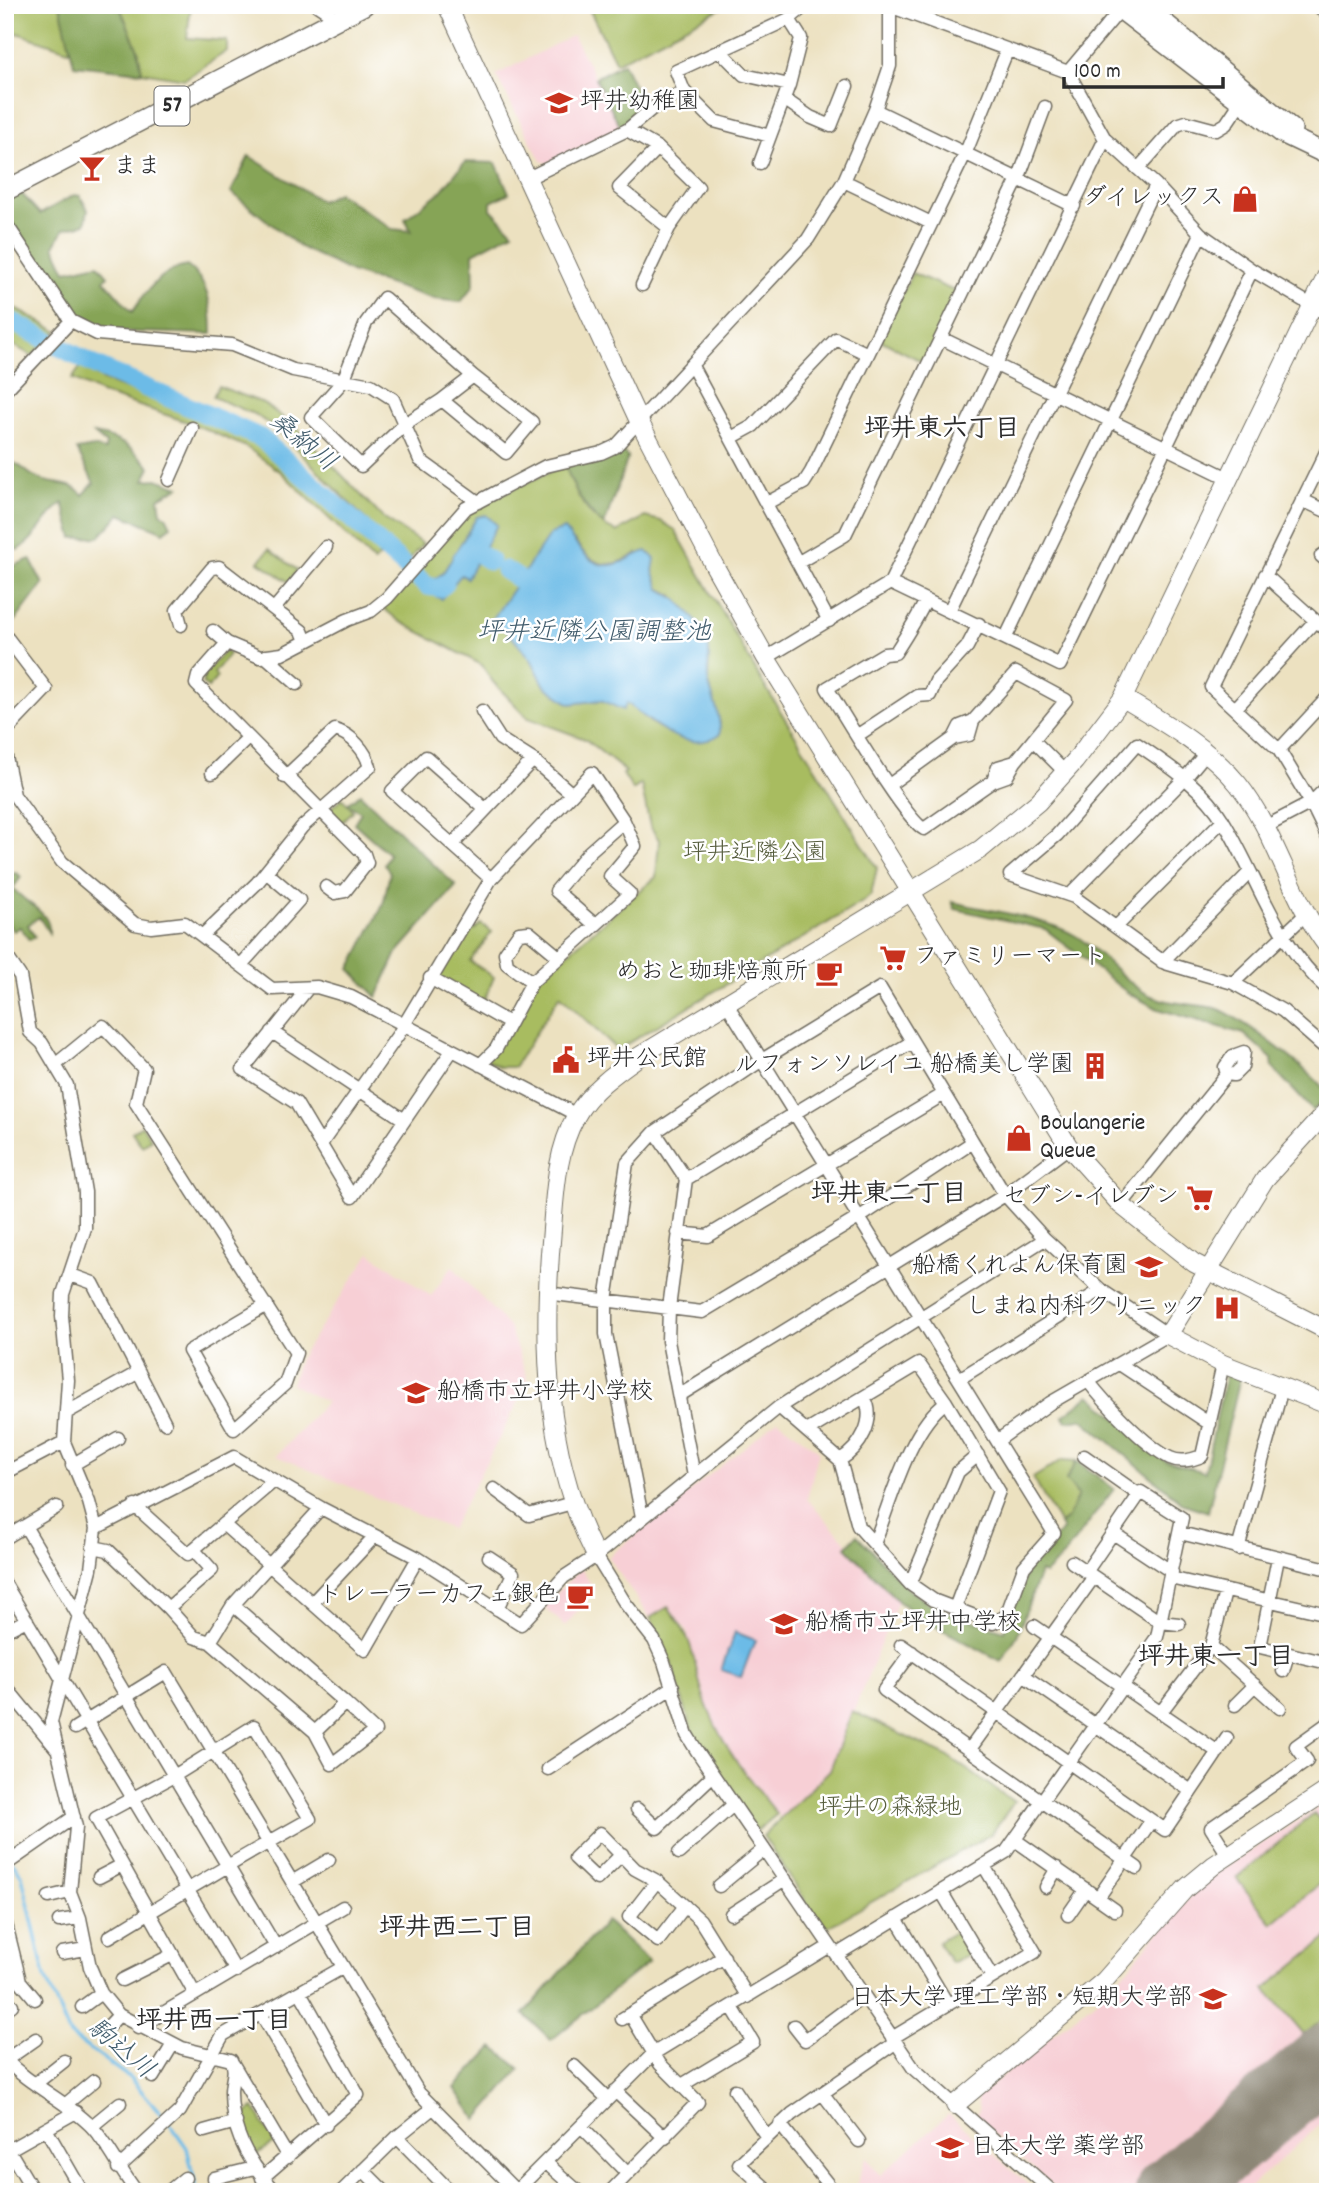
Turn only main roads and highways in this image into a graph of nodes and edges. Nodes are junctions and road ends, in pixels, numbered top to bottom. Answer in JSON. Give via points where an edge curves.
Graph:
{"nodes":[{"id":1,"x":364,"y":5,"type":"edge"},
{"id":2,"x":1143,"y":5,"type":"edge"},
{"id":3,"x":1118,"y":7,"type":"edge"},
{"id":4,"x":1305,"y":142,"type":"junction"},
{"id":5,"x":1328,"y":155,"type":"edge"},
{"id":6,"x":5,"y":191,"type":"edge"}],
"edges":[{"from":1,"to":6,"type":"main road","number":"57"},
{"from":2,"to":4,"type":"main road","via":[[1275,112]]},
{"from":3,"to":4,"type":"main road","via":[[1240,103],[1282,133]]},
{"from":4,"to":5,"type":"main road"}]}
